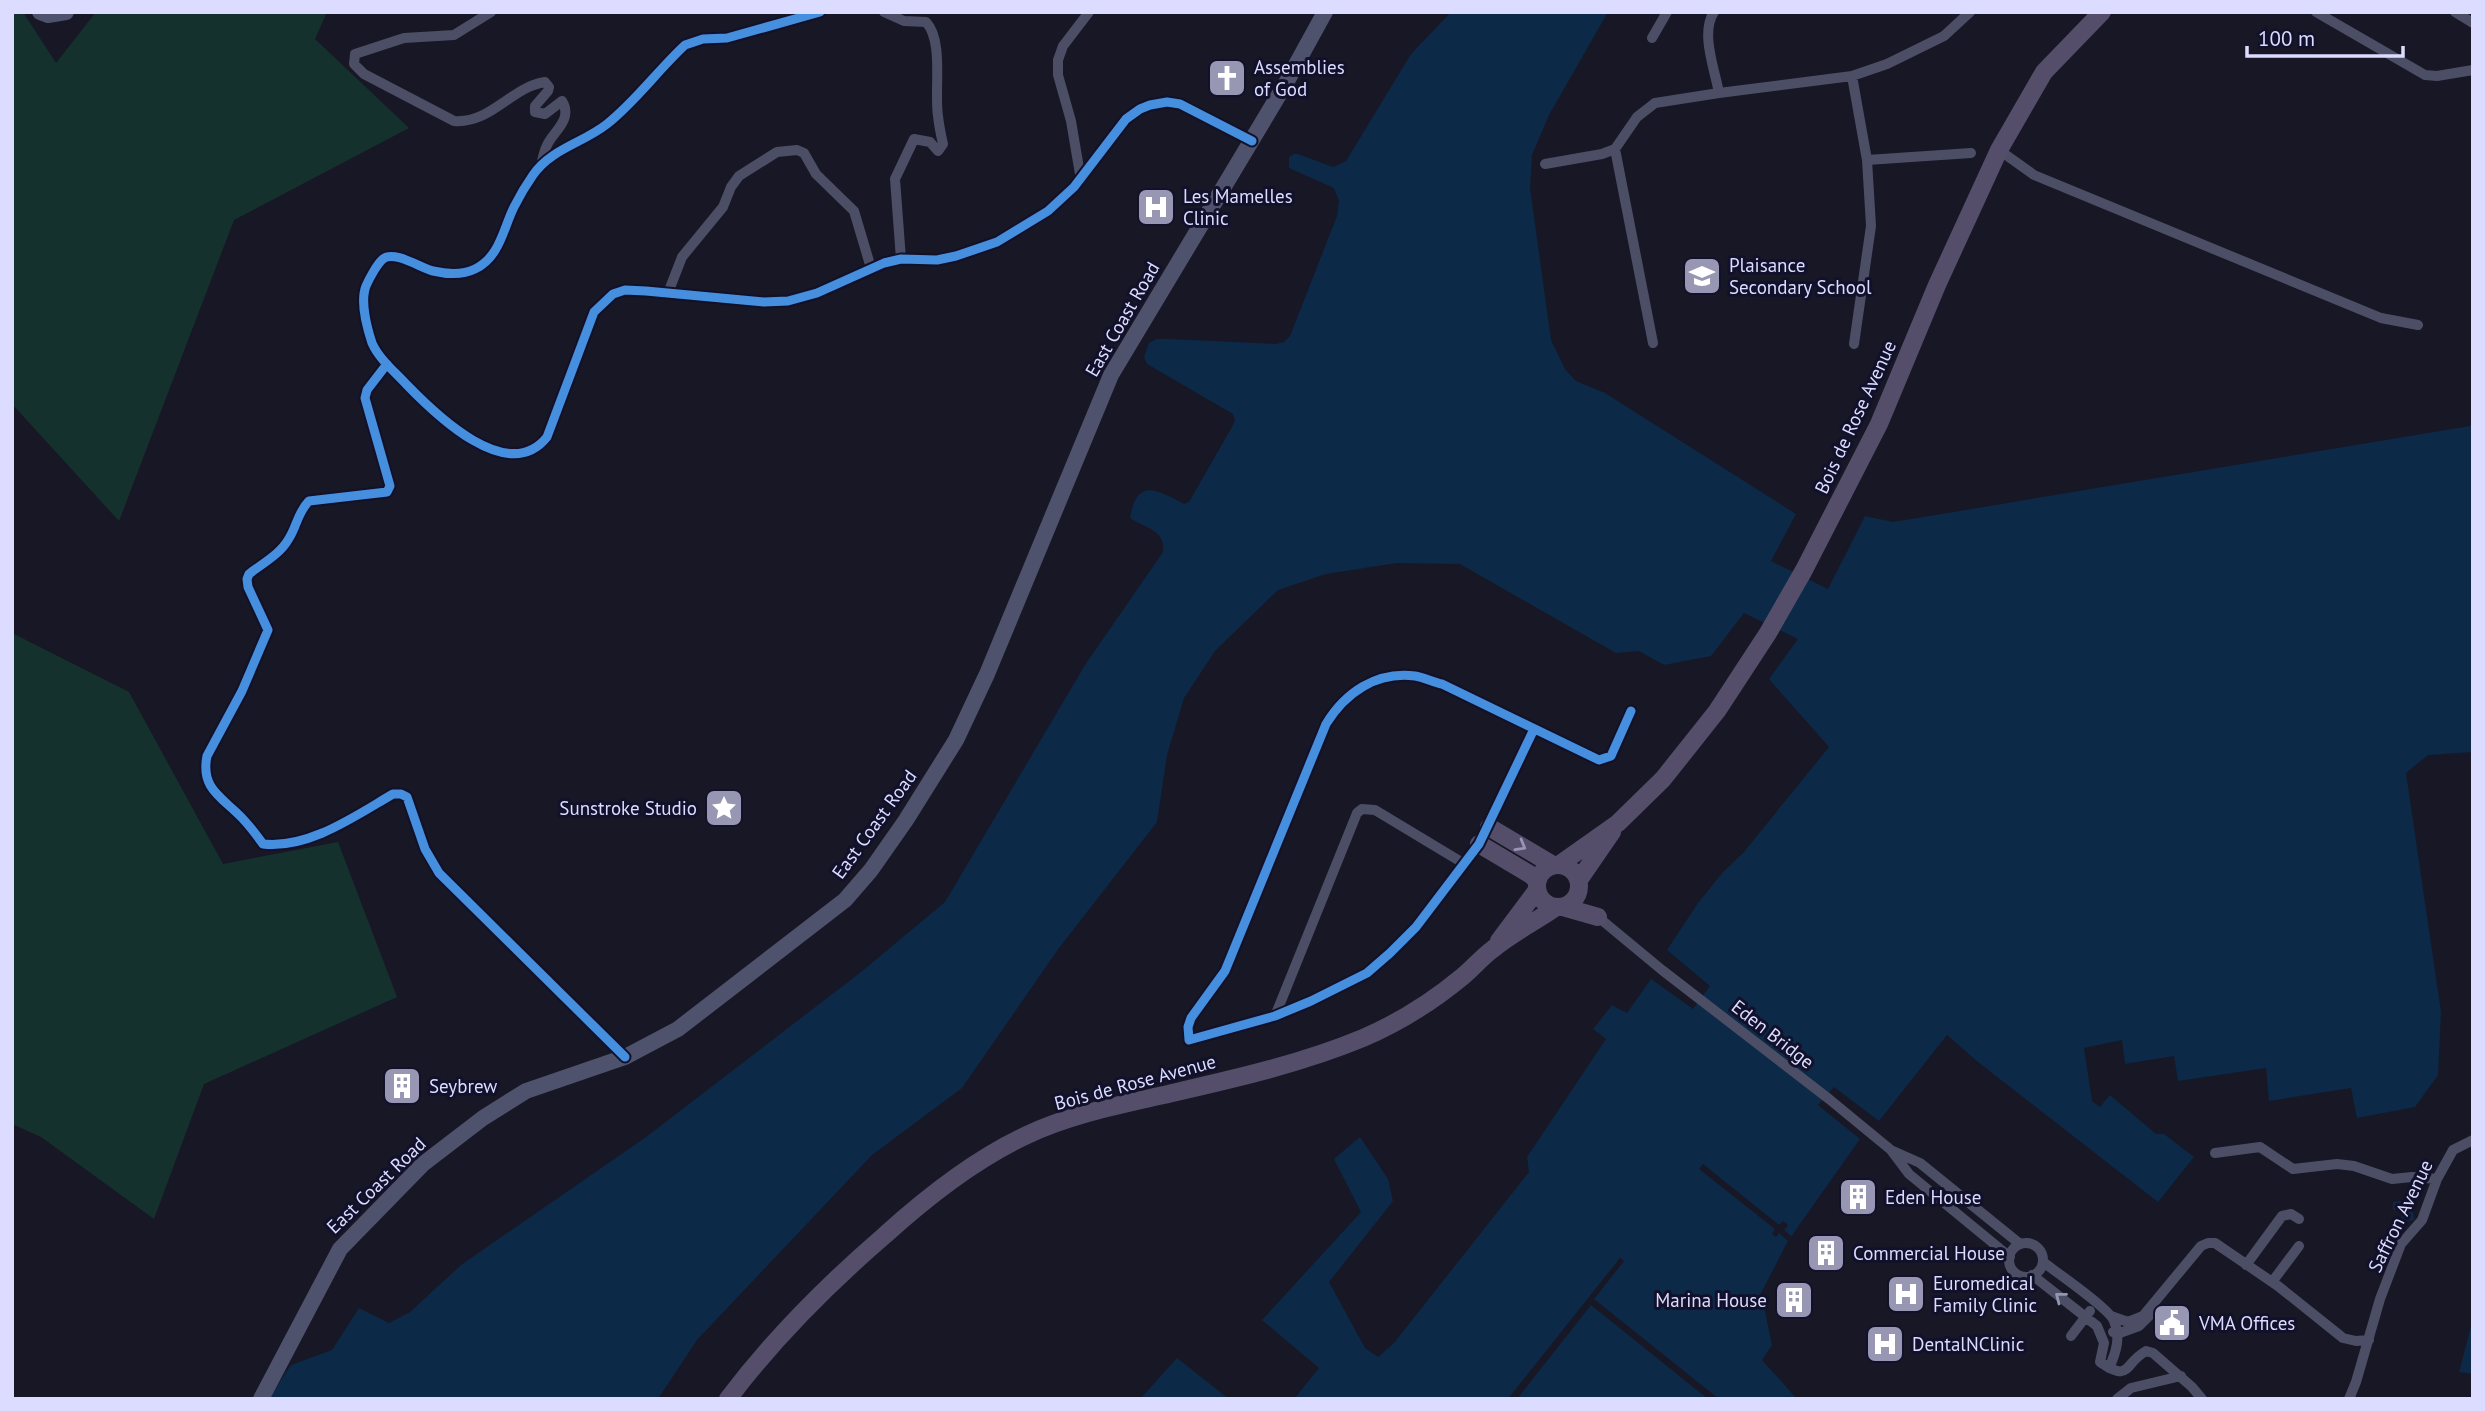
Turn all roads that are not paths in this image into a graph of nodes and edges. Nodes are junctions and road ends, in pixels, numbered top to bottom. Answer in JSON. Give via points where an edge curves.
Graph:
{"nodes":[{"id":1,"x":40,"y":12,"type":"edge"},
{"id":2,"x":66,"y":12,"type":"edge"},
{"id":3,"x":491,"y":12,"type":"edge"},
{"id":4,"x":820,"y":12,"type":"edge"},
{"id":5,"x":884,"y":12,"type":"edge"},
{"id":6,"x":1089,"y":12,"type":"edge"},
{"id":7,"x":1325,"y":12,"type":"edge"},
{"id":8,"x":1667,"y":12,"type":"edge"},
{"id":9,"x":1714,"y":12,"type":"edge"},
{"id":10,"x":1970,"y":12,"type":"edge"},
{"id":11,"x":2102,"y":12,"type":"edge"},
{"id":12,"x":2316,"y":12,"type":"edge"},
{"id":13,"x":2455,"y":12,"type":"edge"},
{"id":14,"x":2473,"y":23,"type":"edge"},
{"id":15,"x":1652,"y":38,"type":"dead end"},
{"id":16,"x":2473,"y":70,"type":"edge"},
{"id":17,"x":1852,"y":76,"type":"junction"},
{"id":18,"x":1719,"y":93,"type":"junction"},
{"id":19,"x":1252,"y":141,"type":"junction"},
{"id":20,"x":1615,"y":149,"type":"junction"},
{"id":21,"x":1999,"y":150,"type":"junction"},
{"id":22,"x":1971,"y":153,"type":"dead end"},
{"id":23,"x":1867,"y":160,"type":"junction"},
{"id":24,"x":1545,"y":164,"type":"dead end"},
{"id":25,"x":541,"y":166,"type":"junction"},
{"id":26,"x":1081,"y":180,"type":"junction"},
{"id":27,"x":901,"y":259,"type":"junction"},
{"id":28,"x":871,"y":268,"type":"junction"},
{"id":29,"x":668,"y":293,"type":"junction"},
{"id":30,"x":2418,"y":325,"type":"dead end"},
{"id":31,"x":1653,"y":343,"type":"dead end"},
{"id":32,"x":1854,"y":344,"type":"dead end"},
{"id":33,"x":387,"y":364,"type":"junction"},
{"id":34,"x":1631,"y":711,"type":"dead end"},
{"id":35,"x":1534,"y":729,"type":"junction"},
{"id":36,"x":1618,"y":823,"type":"junction"},
{"id":37,"x":1489,"y":827,"type":"junction"},
{"id":38,"x":1479,"y":844,"type":"junction"},
{"id":39,"x":1463,"y":863,"type":"junction"},
{"id":40,"x":1557,"y":865,"type":"junction"},
{"id":41,"x":1579,"y":884,"type":"junction"},
{"id":42,"x":1537,"y":886,"type":"junction"},
{"id":43,"x":1559,"y":907,"type":"junction"},
{"id":44,"x":1598,"y":917,"type":"junction"},
{"id":45,"x":1495,"y":947,"type":"junction"},
{"id":46,"x":1275,"y":1016,"type":"junction"},
{"id":47,"x":625,"y":1057,"type":"junction"},
{"id":48,"x":2473,"y":1140,"type":"edge"},
{"id":49,"x":1891,"y":1150,"type":"junction"},
{"id":50,"x":2215,"y":1153,"type":"dead end"},
{"id":51,"x":2437,"y":1179,"type":"junction"},
{"id":52,"x":2299,"y":1219,"type":"dead end"},
{"id":53,"x":2020,"y":1244,"type":"junction"},
{"id":54,"x":2299,"y":1246,"type":"dead end"},
{"id":55,"x":2010,"y":1257,"type":"junction"},
{"id":56,"x":2043,"y":1262,"type":"junction"},
{"id":57,"x":2246,"y":1265,"type":"junction"},
{"id":58,"x":2179,"y":1272,"type":"junction"},
{"id":59,"x":2032,"y":1275,"type":"junction"},
{"id":60,"x":2272,"y":1282,"type":"junction"},
{"id":61,"x":2096,"y":1304,"type":"junction"},
{"id":62,"x":2111,"y":1315,"type":"junction"},
{"id":63,"x":2086,"y":1317,"type":"junction"},
{"id":64,"x":2097,"y":1326,"type":"junction"},
{"id":65,"x":2117,"y":1334,"type":"junction"},
{"id":66,"x":2071,"y":1336,"type":"dead end"},
{"id":67,"x":2369,"y":1340,"type":"junction"},
{"id":68,"x":2105,"y":1365,"type":"junction"},
{"id":69,"x":2180,"y":1376,"type":"junction"},
{"id":70,"x":261,"y":1399,"type":"edge"},
{"id":71,"x":728,"y":1399,"type":"edge"},
{"id":72,"x":2116,"y":1399,"type":"edge"},
{"id":73,"x":2202,"y":1399,"type":"edge"},
{"id":74,"x":2349,"y":1399,"type":"edge"}],
"edges":[{"from":1,"to":2,"type":"main road"},
{"from":3,"to":25,"type":"street","via":[[454,35],[404,38],[355,54],[354,64],[364,75],[454,121],[484,116],[545,82],[548,91],[535,112],[545,114],[562,101],[566,111]]},
{"from":4,"to":25,"type":"street","via":[[685,45],[605,126]]},
{"from":5,"to":27,"type":"street","via":[[904,21],[926,22],[932,28],[943,144],[938,151],[930,142],[914,139],[895,179]]},
{"from":6,"to":26,"type":"street","via":[[1058,60]]},
{"from":7,"to":19,"type":"main road","name":"East Coast Road"},
{"from":8,"to":15,"type":"street"},
{"from":9,"to":18,"type":"street","via":[[1708,34]]},
{"from":10,"to":17,"type":"street","via":[[1944,36]]},
{"from":11,"to":21,"type":"main road","name":"Bois de Rose Avenue","via":[[2044,72]]},
{"from":12,"to":16,"type":"street","via":[[2426,75]]},
{"from":13,"to":14,"type":"street"},
{"from":17,"to":18,"type":"street"},
{"from":17,"to":23,"type":"street"},
{"from":18,"to":20,"type":"street","via":[[1655,103],[1637,117]]},
{"from":19,"to":26,"type":"street","via":[[1181,104],[1150,105],[1126,120]]},
{"from":19,"to":47,"type":"main road","name":"East Coast Road","via":[[1111,375],[988,674],[956,740],[906,820],[845,900],[678,1030]]},
{"from":20,"to":24,"type":"street"},
{"from":20,"to":31,"type":"street"},
{"from":21,"to":30,"type":"street","via":[[2034,175],[2381,318]]},
{"from":21,"to":36,"type":"main road","name":"Bois de Rose Avenue","via":[[1879,424],[1804,570],[1717,711],[1663,779]]},
{"from":22,"to":23,"type":"street"},
{"from":23,"to":32,"type":"street","via":[[1871,226]]},
{"from":25,"to":33,"type":"street","via":[[514,207],[504,236],[476,269],[451,274],[392,256],[383,259],[365,288],[365,314],[373,345]]},
{"from":26,"to":27,"type":"street","via":[[1048,211],[997,242],[937,260]]},
{"from":27,"to":28,"type":"street"},
{"from":28,"to":29,"type":"street","via":[[788,301]]},
{"from":28,"to":29,"type":"street","via":[[854,211],[816,174],[804,153],[777,152],[739,176],[723,207],[682,257]]},
{"from":29,"to":33,"type":"street","via":[[625,290],[613,294],[594,312],[547,437],[530,451],[507,452],[467,438],[430,409]]},
{"from":33,"to":47,"type":"street","via":[[365,398],[390,486],[387,492],[309,500],[283,547],[249,574],[248,587],[268,630],[207,756],[207,777],[218,798],[263,844],[281,846],[345,822],[393,794],[407,797],[425,849],[439,873]]},
{"from":34,"to":35,"type":"street","via":[[1615,750],[1606,759],[1594,758]]},
{"from":35,"to":37,"type":"street"},
{"from":35,"to":46,"type":"street","via":[[1415,676],[1375,681],[1351,692],[1335,709],[1225,971],[1191,1018],[1189,1040]]},
{"from":36,"to":40,"type":"main road","name":"Bois de Rose Avenue"},
{"from":36,"to":41,"type":"main road","name":"Bois de Rose Avenue"},
{"from":37,"to":38,"type":"street"},
{"from":37,"to":40,"type":"main road","one_way":true},
{"from":38,"to":39,"type":"street"},
{"from":38,"to":42,"type":"main road","via":[[1531,874]]},
{"from":39,"to":46,"type":"street","via":[[1416,927],[1367,973]]},
{"from":39,"to":46,"type":"street","via":[[1375,810],[1357,813]]},
{"from":40,"to":41,"type":"main road","via":[[1572,869]]},
{"from":40,"to":42,"type":"main road","via":[[1543,871]]},
{"from":41,"to":43,"type":"main road","via":[[1573,902]]},
{"from":41,"to":44,"type":"main road"},
{"from":42,"to":43,"type":"main road","via":[[1543,901]]},
{"from":42,"to":45,"type":"main road","name":"Bois de Rose Avenue"},
{"from":43,"to":44,"type":"main road"},
{"from":43,"to":45,"type":"main road","name":"Bois de Rose Avenue"},
{"from":44,"to":49,"type":"street","name":"Eden Bridge"},
{"from":45,"to":71,"type":"main road","name":"Bois de Rose Avenue","via":[[1438,995],[1364,1038],[1275,1068],[1086,1113],[1028,1134],[981,1160],[922,1202],[859,1257],[757,1361]]},
{"from":47,"to":70,"type":"main road","name":"East Coast Road","via":[[526,1091],[423,1164],[340,1249]]},
{"from":48,"to":51,"type":"street","name":"Saffron Avenue","via":[[2453,1150]]},
{"from":49,"to":53,"type":"street","via":[[1920,1163]]},
{"from":49,"to":55,"type":"street","via":[[1909,1174]]},
{"from":50,"to":51,"type":"street","via":[[2260,1147],[2293,1169],[2337,1164],[2392,1179]]},
{"from":51,"to":67,"type":"street","name":"Saffron Avenue","via":[[2422,1220],[2401,1244]]},
{"from":52,"to":57,"type":"street","via":[[2291,1214],[2282,1216]]},
{"from":53,"to":55,"type":"street"},
{"from":53,"to":56,"type":"street","via":[[2037,1247]]},
{"from":54,"to":60,"type":"street"},
{"from":55,"to":59,"type":"street","via":[[2014,1271]]},
{"from":56,"to":59,"type":"street"},
{"from":56,"to":61,"type":"street"},
{"from":57,"to":58,"type":"street","via":[[2221,1246],[2208,1243]]},
{"from":57,"to":60,"type":"street"},
{"from":58,"to":62,"type":"street","via":[[2143,1316],[2128,1322]]},
{"from":58,"to":65,"type":"street","via":[[2157,1308],[2139,1326]]},
{"from":63,"to":59,"type":"street","one_way":true},
{"from":60,"to":67,"type":"street","via":[[2343,1338]]},
{"from":61,"to":62,"type":"street"},
{"from":61,"to":63,"type":"street"},
{"from":62,"to":65,"type":"street"},
{"from":63,"to":64,"type":"street"},
{"from":63,"to":66,"type":"street"},
{"from":64,"to":65,"type":"street"},
{"from":64,"to":68,"type":"street"},
{"from":65,"to":68,"type":"street","via":[[2116,1353]]},
{"from":67,"to":74,"type":"street","name":"Saffron Avenue"},
{"from":68,"to":69,"type":"street","via":[[2125,1371],[2147,1352]]},
{"from":69,"to":72,"type":"street","via":[[2131,1388]]},
{"from":69,"to":73,"type":"street"}]}
